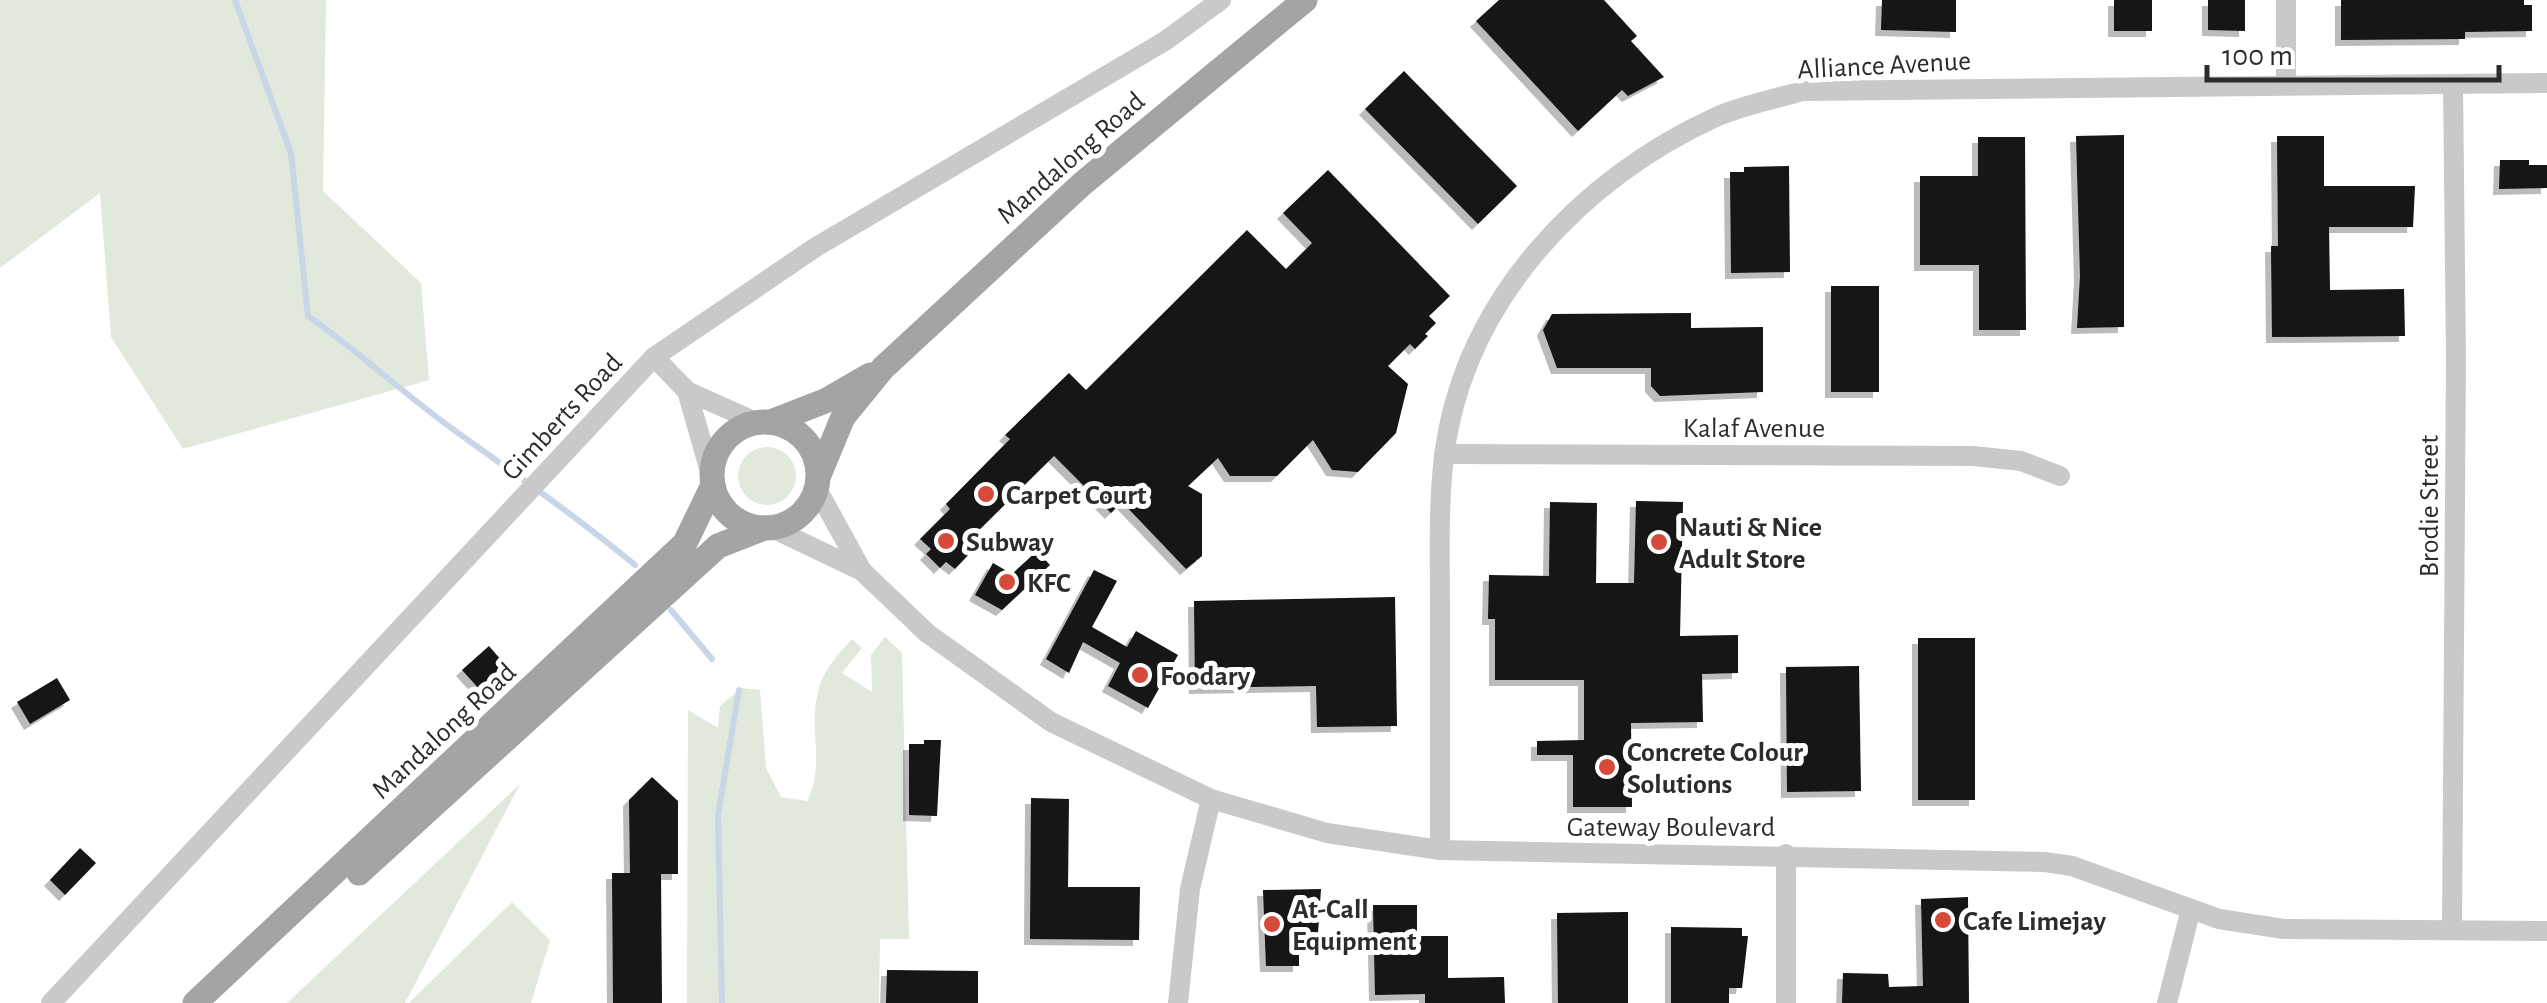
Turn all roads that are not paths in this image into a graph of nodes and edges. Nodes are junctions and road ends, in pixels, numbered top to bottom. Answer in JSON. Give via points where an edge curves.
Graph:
{"nodes":[{"id":1,"x":1221,"y":0,"type":"edge"},
{"id":2,"x":1305,"y":0,"type":"edge"},
{"id":3,"x":2286,"y":0,"type":"edge"},
{"id":4,"x":2547,"y":83,"type":"edge"},
{"id":5,"x":2286,"y":84,"type":"junction"},
{"id":6,"x":2453,"y":84,"type":"junction"},
{"id":7,"x":654,"y":358,"type":"junction"},
{"id":8,"x":882,"y":368,"type":"junction"},
{"id":9,"x":687,"y":391,"type":"junction"},
{"id":10,"x":764,"y":422,"type":"junction"},
{"id":11,"x":1444,"y":454,"type":"junction"},
{"id":12,"x":2060,"y":476,"type":"dead end"},
{"id":13,"x":712,"y":480,"type":"junction"},
{"id":14,"x":818,"y":482,"type":"junction"},
{"id":15,"x":768,"y":528,"type":"junction"},
{"id":16,"x":862,"y":571,"type":"junction"},
{"id":17,"x":1211,"y":800,"type":"junction"},
{"id":18,"x":1440,"y":850,"type":"junction"},
{"id":19,"x":1786,"y":854,"type":"junction"},
{"id":20,"x":2191,"y":908,"type":"junction"},
{"id":21,"x":2452,"y":929,"type":"junction"},
{"id":22,"x":2547,"y":932,"type":"edge"},
{"id":23,"x":51,"y":1003,"type":"edge"},
{"id":24,"x":195,"y":1003,"type":"edge"},
{"id":25,"x":219,"y":1003,"type":"edge"},
{"id":26,"x":1178,"y":1003,"type":"edge"},
{"id":27,"x":1786,"y":1003,"type":"edge"},
{"id":28,"x":2167,"y":1003,"type":"edge"}],
"edges":[{"from":1,"to":7,"type":"street","name":"Gimberts Road","via":[[1165,41],[816,246]]},
{"from":2,"to":8,"type":"main road","name":"Mandalong Road","via":[[1082,184]]},
{"from":3,"to":5,"type":"street"},
{"from":4,"to":6,"type":"street","name":"Alliance Avenue"},
{"from":5,"to":6,"type":"street","name":"Alliance Avenue"},
{"from":5,"to":11,"type":"street","name":"Alliance Avenue","via":[[1803,91],[1719,115],[1639,156],[1584,200],[1526,262],[1480,340]]},
{"from":6,"to":21,"type":"street","name":"Brodie Street"},
{"from":7,"to":9,"type":"street"},
{"from":7,"to":23,"type":"street","name":"Gimberts Road"},
{"from":8,"to":10,"type":"main road","name":"Mandalong Road","via":[[825,401]]},
{"from":8,"to":14,"type":"main road","name":"Mandalong Road","via":[[844,417]]},
{"from":9,"to":10,"type":"street"},
{"from":9,"to":13,"type":"street"},
{"from":10,"to":13,"type":"main road","via":[[730,434],[719,448]]},
{"from":10,"to":14,"type":"main road","via":[[807,441]]},
{"from":11,"to":12,"type":"street","name":"Kalaf Avenue","via":[[1972,456]]},
{"from":11,"to":18,"type":"street","name":"Alliance Avenue"},
{"from":13,"to":15,"type":"main road","via":[[734,518]]},
{"from":13,"to":24,"type":"main road","name":"Mandalong Road","via":[[685,543]]},
{"from":14,"to":15,"type":"main road","via":[[802,514]]},
{"from":14,"to":16,"type":"street","name":"Gateway Boulevard"},
{"from":15,"to":16,"type":"street","name":"Gateway Boulevard"},
{"from":15,"to":25,"type":"main road","name":"Mandalong Road","via":[[718,546]]},
{"from":16,"to":17,"type":"street","name":"Gateway Boulevard","via":[[927,633],[1051,722]]},
{"from":17,"to":18,"type":"street","name":"Gateway Boulevard","via":[[1328,833]]},
{"from":17,"to":26,"type":"street","via":[[1190,889]]},
{"from":18,"to":19,"type":"street","name":"Gateway Boulevard"},
{"from":19,"to":20,"type":"street","name":"Gateway Boulevard","via":[[2045,862]]},
{"from":19,"to":27,"type":"street"},
{"from":20,"to":21,"type":"street","name":"Gateway Boulevard","via":[[2284,929]]},
{"from":20,"to":28,"type":"street"},
{"from":21,"to":22,"type":"street","name":"Gateway Boulevard"}]}
